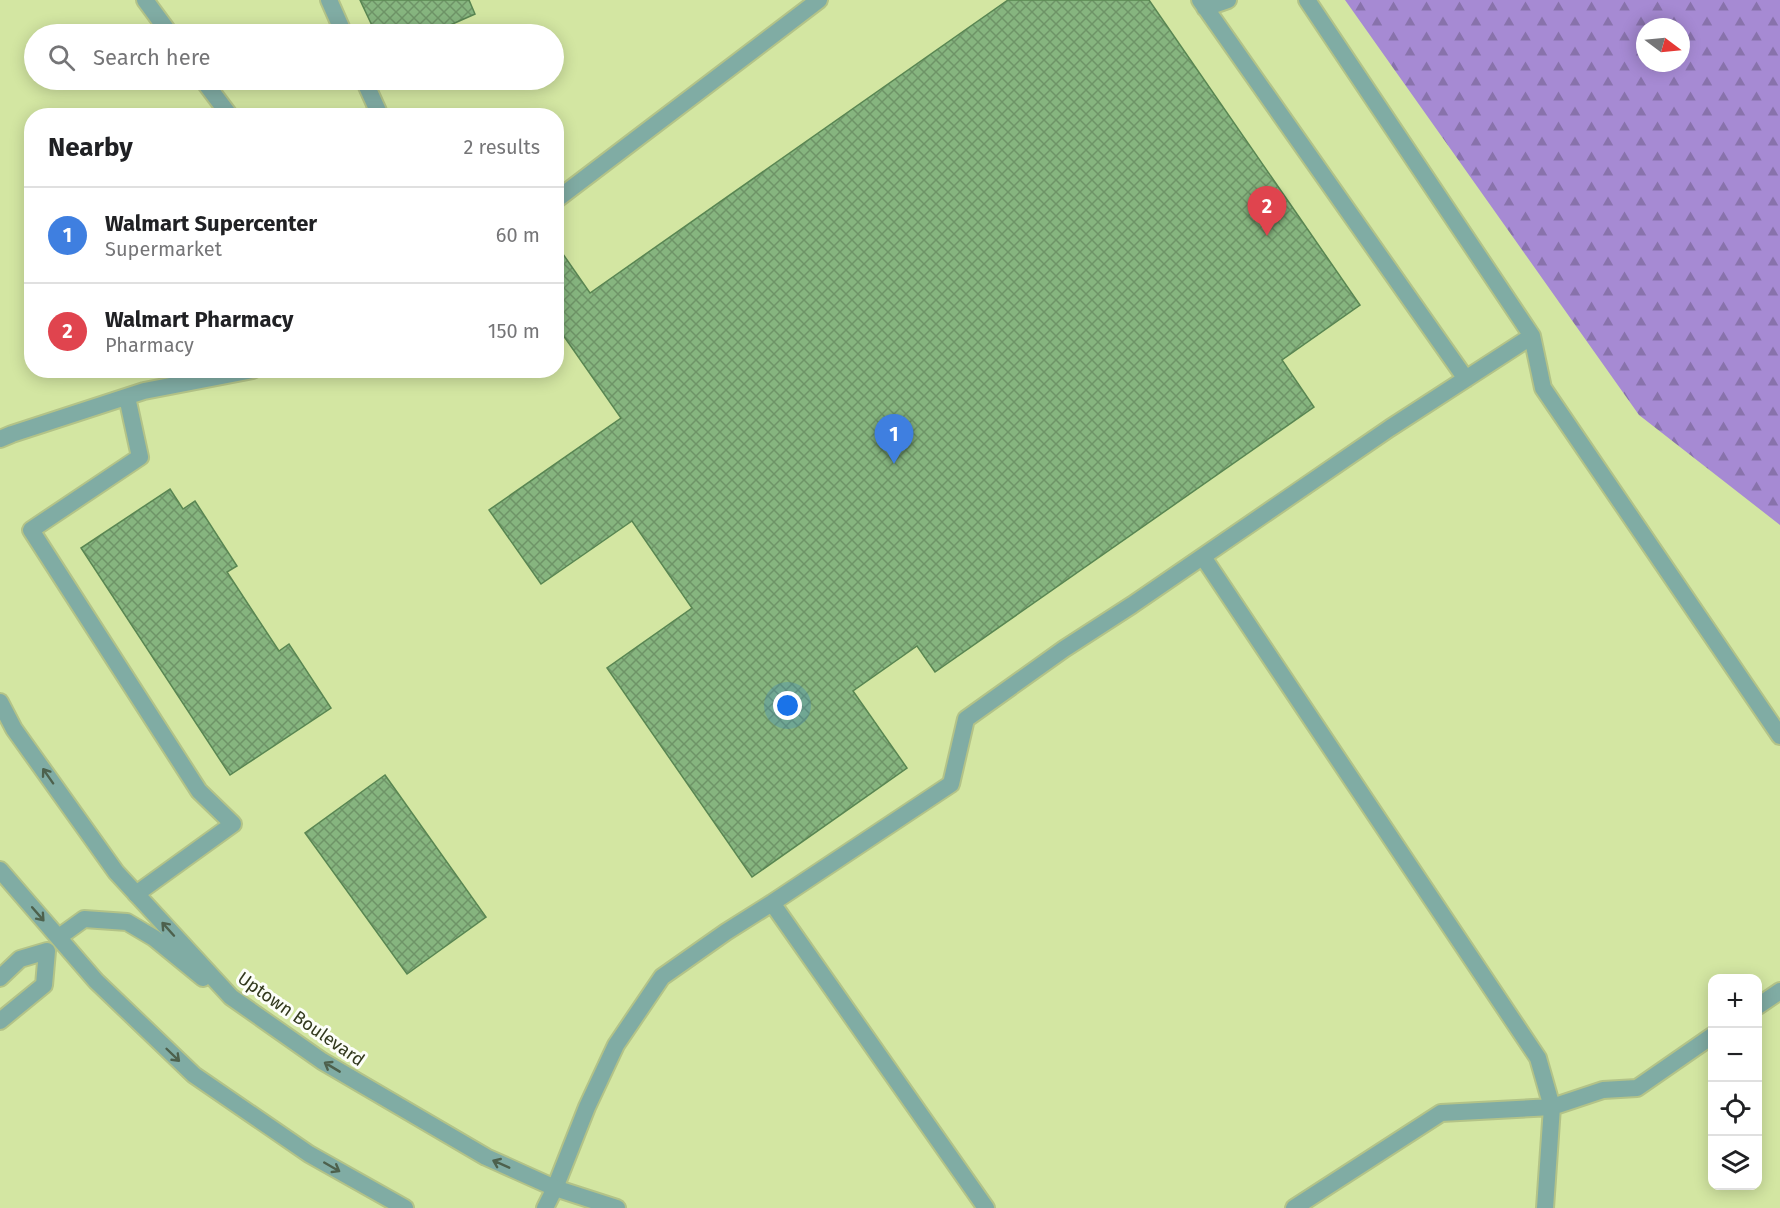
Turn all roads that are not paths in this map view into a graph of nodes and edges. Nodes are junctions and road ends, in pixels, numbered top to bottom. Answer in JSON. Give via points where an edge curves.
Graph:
{"nodes":[{"id":1,"x":145,"y":0,"type":"edge"},
{"id":2,"x":329,"y":0,"type":"edge"},
{"id":3,"x":819,"y":0,"type":"edge"},
{"id":4,"x":1228,"y":0,"type":"edge"},
{"id":5,"x":1306,"y":0,"type":"edge"},
{"id":6,"x":1202,"y":4,"type":"edge"},
{"id":7,"x":163,"y":24,"type":"edge"},
{"id":8,"x":340,"y":24,"type":"edge"},
{"id":9,"x":210,"y":90,"type":"edge"},
{"id":10,"x":369,"y":90,"type":"edge"},
{"id":11,"x":224,"y":108,"type":"edge"},
{"id":12,"x":377,"y":108,"type":"edge"},
{"id":13,"x":564,"y":194,"type":"edge"},
{"id":14,"x":1532,"y":336,"type":"junction"},
{"id":15,"x":211,"y":378,"type":"edge"},
{"id":16,"x":1466,"y":380,"type":"junction"},
{"id":17,"x":127,"y":397,"type":"junction"},
{"id":18,"x":0,"y":439,"type":"edge"},
{"id":19,"x":1203,"y":557,"type":"junction"},
{"id":20,"x":0,"y":702,"type":"edge"},
{"id":21,"x":1780,"y":736,"type":"edge"},
{"id":22,"x":0,"y":870,"type":"edge"},
{"id":23,"x":136,"y":894,"type":"junction"},
{"id":24,"x":772,"y":903,"type":"junction"},
{"id":25,"x":59,"y":937,"type":"junction"},
{"id":26,"x":47,"y":951,"type":"junction"},
{"id":27,"x":0,"y":978,"type":"edge"},
{"id":28,"x":1780,"y":991,"type":"edge"},
{"id":29,"x":231,"y":997,"type":"junction"},
{"id":30,"x":1762,"y":1003,"type":"edge"},
{"id":31,"x":0,"y":1021,"type":"edge"},
{"id":32,"x":1708,"y":1039,"type":"edge"},
{"id":33,"x":1552,"y":1107,"type":"junction"},
{"id":34,"x":555,"y":1188,"type":"junction"},
{"id":35,"x":405,"y":1208,"type":"edge"},
{"id":36,"x":546,"y":1208,"type":"edge"},
{"id":37,"x":617,"y":1208,"type":"edge"},
{"id":38,"x":986,"y":1208,"type":"edge"},
{"id":39,"x":1294,"y":1208,"type":"edge"},
{"id":40,"x":1545,"y":1208,"type":"edge"}],
"edges":[{"from":1,"to":7,"type":"street"},
{"from":2,"to":8,"type":"street"},
{"from":3,"to":13,"type":"street"},
{"from":4,"to":6,"type":"street"},
{"from":5,"to":14,"type":"street"},
{"from":6,"to":16,"type":"street"},
{"from":9,"to":11,"type":"street"},
{"from":10,"to":12,"type":"street"},
{"from":14,"to":16,"type":"street"},
{"from":14,"to":21,"type":"street","via":[[1543,388]]},
{"from":15,"to":17,"type":"street"},
{"from":16,"to":19,"type":"street"},
{"from":17,"to":18,"type":"street"},
{"from":17,"to":23,"type":"street","via":[[140,457],[31,530],[199,791],[233,824]]},
{"from":19,"to":24,"type":"street","via":[[966,719],[951,784]]},
{"from":19,"to":33,"type":"street","via":[[1538,1058]]},
{"from":23,"to":20,"type":"street","name":"Uptown Boulevard","one_way":true,"via":[[96,844]]},
{"from":22,"to":25,"type":"street","one_way":true},
{"from":29,"to":23,"type":"street","name":"Uptown Boulevard","one_way":true},
{"from":24,"to":34,"type":"street","via":[[662,977],[616,1045]]},
{"from":24,"to":38,"type":"street"},
{"from":25,"to":26,"type":"street"},
{"from":25,"to":29,"type":"street","via":[[84,918],[127,922]]},
{"from":25,"to":35,"type":"street","one_way":true,"via":[[96,981],[194,1075],[309,1154]]},
{"from":26,"to":27,"type":"street","via":[[20,959]]},
{"from":26,"to":31,"type":"street","via":[[44,986]]},
{"from":28,"to":30,"type":"street"},
{"from":34,"to":29,"type":"street","name":"Uptown Boulevard","one_way":true,"via":[[486,1157],[422,1121],[322,1061]]},
{"from":32,"to":33,"type":"street","via":[[1637,1088],[1603,1090]]},
{"from":33,"to":39,"type":"street","via":[[1441,1113]]},
{"from":33,"to":40,"type":"street"},
{"from":34,"to":36,"type":"street"},
{"from":34,"to":37,"type":"street","name":"Uptown Boulevard"}]}
